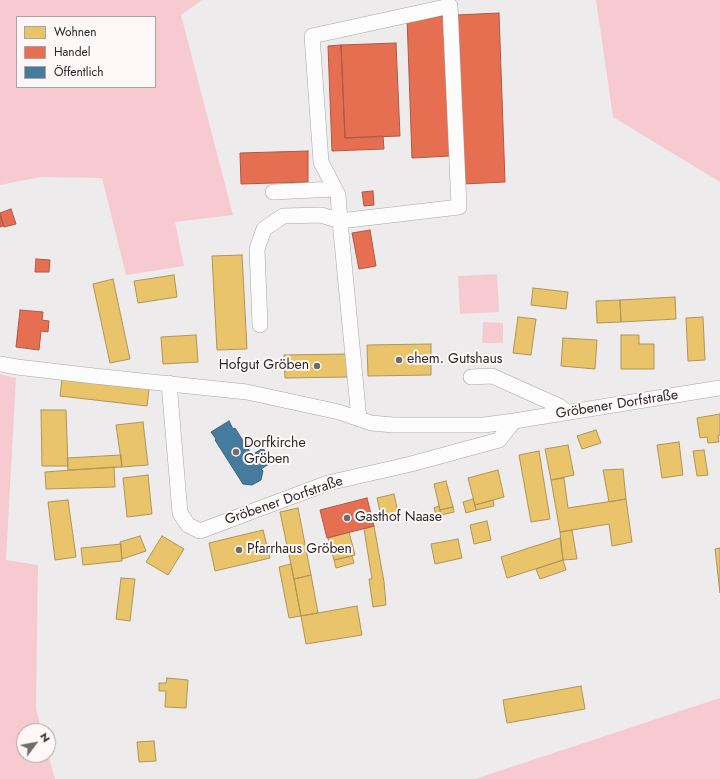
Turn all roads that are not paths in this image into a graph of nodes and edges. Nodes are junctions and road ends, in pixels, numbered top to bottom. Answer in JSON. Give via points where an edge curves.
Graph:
{"nodes":[{"id":1,"x":335,"y":189,"type":"junction"},
{"id":2,"x":273,"y":192,"type":"dead end"},
{"id":3,"x":340,"y":221,"type":"junction"},
{"id":4,"x":260,"y":325,"type":"dead end"},
{"id":5,"x":0,"y":364,"type":"edge"},
{"id":6,"x":471,"y":378,"type":"dead end"},
{"id":7,"x":169,"y":383,"type":"junction"},
{"id":8,"x":720,"y":388,"type":"edge"},
{"id":9,"x":567,"y":413,"type":"junction"},
{"id":10,"x":359,"y":419,"type":"junction"},
{"id":11,"x":514,"y":421,"type":"junction"}],
"edges":[{"from":1,"to":2,"type":"street"},
{"from":1,"to":3,"type":"street","via":[[338,195]]},
{"from":1,"to":3,"type":"street","via":[[321,162],[312,36],[450,6],[459,207]]},
{"from":3,"to":4,"type":"street","via":[[322,214],[283,216],[264,229],[257,249]]},
{"from":3,"to":10,"type":"street"},
{"from":5,"to":7,"type":"street","name":"Gröbener Dorfstraße"},
{"from":6,"to":9,"type":"street","via":[[492,376],[559,406]]},
{"from":7,"to":10,"type":"street","name":"Gröbener Dorfstraße","via":[[247,392],[339,412]]},
{"from":7,"to":11,"type":"street","name":"Gröbener Dorfstraße","via":[[180,513],[188,526],[200,531],[328,483],[499,440]]},
{"from":8,"to":9,"type":"street","name":"Gröbener Dorfstraße"},
{"from":9,"to":11,"type":"street","name":"Gröbener Dorfstraße"},
{"from":10,"to":11,"type":"street","name":"Gröbener Dorfstraße","via":[[370,423],[393,425],[484,425]]}]}
